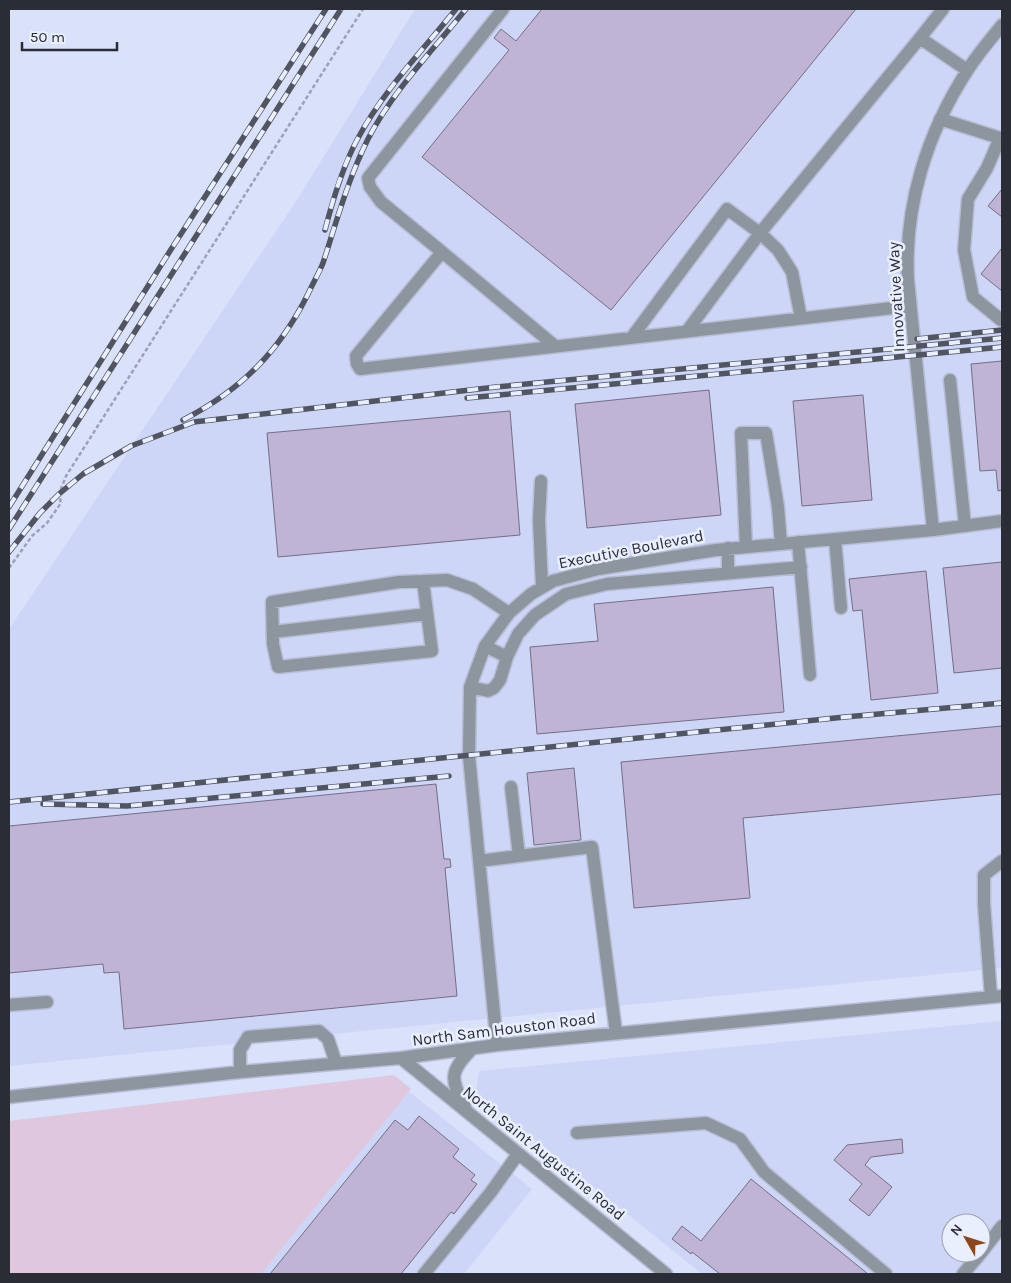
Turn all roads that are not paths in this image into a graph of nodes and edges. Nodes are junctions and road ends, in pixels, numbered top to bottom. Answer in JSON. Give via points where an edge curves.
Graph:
{"nodes":[{"id":1,"x":503,"y":9,"type":"edge"},
{"id":2,"x":944,"y":9,"type":"edge"},
{"id":3,"x":1002,"y":26,"type":"edge"},
{"id":4,"x":920,"y":38,"type":"junction"},
{"id":5,"x":967,"y":70,"type":"junction"},
{"id":6,"x":940,"y":119,"type":"junction"},
{"id":7,"x":1001,"y":136,"type":"edge"},
{"id":8,"x":760,"y":233,"type":"junction"},
{"id":9,"x":442,"y":252,"type":"junction"},
{"id":10,"x":910,"y":306,"type":"junction"},
{"id":11,"x":801,"y":318,"type":"junction"},
{"id":12,"x":1001,"y":320,"type":"edge"},
{"id":13,"x":687,"y":331,"type":"junction"},
{"id":14,"x":632,"y":337,"type":"junction"},
{"id":15,"x":555,"y":346,"type":"junction"},
{"id":16,"x":950,"y":380,"type":"dead end"},
{"id":17,"x":541,"y":481,"type":"dead end"},
{"id":18,"x":1002,"y":521,"type":"edge"},
{"id":19,"x":965,"y":526,"type":"junction"},
{"id":20,"x":933,"y":530,"type":"junction"},
{"id":21,"x":835,"y":539,"type":"junction"},
{"id":22,"x":798,"y":542,"type":"junction"},
{"id":23,"x":781,"y":544,"type":"junction"},
{"id":24,"x":746,"y":547,"type":"junction"},
{"id":25,"x":728,"y":548,"type":"junction"},
{"id":26,"x":801,"y":568,"type":"junction"},
{"id":27,"x":728,"y":573,"type":"junction"},
{"id":28,"x":560,"y":579,"type":"junction"},
{"id":29,"x":423,"y":581,"type":"junction"},
{"id":30,"x":542,"y":587,"type":"junction"},
{"id":31,"x":566,"y":594,"type":"junction"},
{"id":32,"x":841,"y":608,"type":"dead end"},
{"id":33,"x":509,"y":613,"type":"junction"},
{"id":34,"x":427,"y":614,"type":"junction"},
{"id":35,"x":273,"y":632,"type":"junction"},
{"id":36,"x":485,"y":646,"type":"junction"},
{"id":37,"x":507,"y":657,"type":"junction"},
{"id":38,"x":810,"y":675,"type":"dead end"},
{"id":39,"x":470,"y":687,"type":"junction"},
{"id":40,"x":511,"y":786,"type":"dead end"},
{"id":41,"x":519,"y":856,"type":"junction"},
{"id":42,"x":1002,"y":861,"type":"edge"},
{"id":43,"x":479,"y":862,"type":"junction"},
{"id":44,"x":996,"y":996,"type":"edge"},
{"id":45,"x":46,"y":1002,"type":"dead end"},
{"id":46,"x":9,"y":1005,"type":"edge"},
{"id":47,"x":616,"y":1033,"type":"junction"},
{"id":48,"x":497,"y":1045,"type":"junction"},
{"id":49,"x":472,"y":1049,"type":"junction"},
{"id":50,"x":401,"y":1058,"type":"junction"},
{"id":51,"x":336,"y":1063,"type":"junction"},
{"id":52,"x":240,"y":1072,"type":"junction"},
{"id":53,"x":9,"y":1097,"type":"edge"},
{"id":54,"x":469,"y":1113,"type":"junction"},
{"id":55,"x":577,"y":1133,"type":"dead end"},
{"id":56,"x":518,"y":1154,"type":"junction"},
{"id":57,"x":1002,"y":1226,"type":"edge"},
{"id":58,"x":991,"y":1240,"type":"edge"},
{"id":59,"x":973,"y":1263,"type":"edge"},
{"id":60,"x":424,"y":1274,"type":"edge"},
{"id":61,"x":666,"y":1274,"type":"edge"},
{"id":62,"x":886,"y":1274,"type":"edge"},
{"id":63,"x":964,"y":1274,"type":"edge"}],
"edges":[{"from":1,"to":9,"type":"street","via":[[368,178],[370,187],[382,202]]},
{"from":2,"to":4,"type":"street"},
{"from":3,"to":5,"type":"street","name":"Innovative Way"},
{"from":4,"to":5,"type":"street"},
{"from":4,"to":8,"type":"street"},
{"from":5,"to":6,"type":"street","name":"Innovative Way"},
{"from":6,"to":7,"type":"street"},
{"from":6,"to":10,"type":"street","name":"Innovative Way","via":[[916,186],[909,224],[906,257]]},
{"from":7,"to":12,"type":"street","via":[[988,168],[968,199],[964,250],[973,297]]},
{"from":8,"to":11,"type":"street","via":[[778,250],[792,272]]},
{"from":8,"to":13,"type":"street"},
{"from":8,"to":14,"type":"street","via":[[727,209]]},
{"from":9,"to":15,"type":"street"},
{"from":9,"to":15,"type":"street","via":[[356,356],[360,369]]},
{"from":10,"to":11,"type":"street"},
{"from":10,"to":20,"type":"street","name":"Innovative Way"},
{"from":11,"to":13,"type":"street"},
{"from":13,"to":14,"type":"street"},
{"from":14,"to":15,"type":"street"},
{"from":16,"to":19,"type":"street"},
{"from":17,"to":30,"type":"street"},
{"from":18,"to":19,"type":"street","name":"Executive Boulevard"},
{"from":19,"to":20,"type":"street","name":"Executive Boulevard"},
{"from":20,"to":21,"type":"street","name":"Executive Boulevard"},
{"from":21,"to":22,"type":"street","name":"Executive Boulevard"},
{"from":21,"to":32,"type":"street"},
{"from":22,"to":23,"type":"street","name":"Executive Boulevard"},
{"from":22,"to":26,"type":"street"},
{"from":23,"to":24,"type":"street","name":"Executive Boulevard"},
{"from":23,"to":24,"type":"street","via":[[766,433],[741,433]]},
{"from":24,"to":25,"type":"street","name":"Executive Boulevard"},
{"from":25,"to":27,"type":"street"},
{"from":25,"to":28,"type":"street","name":"Executive Boulevard","via":[[598,569]]},
{"from":26,"to":27,"type":"street"},
{"from":26,"to":38,"type":"street"},
{"from":27,"to":31,"type":"street","via":[[607,584]]},
{"from":28,"to":30,"type":"street","name":"Executive Boulevard"},
{"from":28,"to":31,"type":"street"},
{"from":29,"to":33,"type":"street","via":[[447,580],[473,589]]},
{"from":29,"to":34,"type":"street"},
{"from":29,"to":35,"type":"street","via":[[272,602]]},
{"from":30,"to":33,"type":"street","name":"Executive Boulevard"},
{"from":31,"to":37,"type":"street","via":[[535,615],[518,634]]},
{"from":33,"to":36,"type":"street","name":"Executive Boulevard"},
{"from":34,"to":35,"type":"street"},
{"from":34,"to":35,"type":"street","via":[[432,651],[278,667]]},
{"from":36,"to":37,"type":"street"},
{"from":36,"to":39,"type":"street","name":"Executive Boulevard"},
{"from":37,"to":39,"type":"street","via":[[494,688],[488,691]]},
{"from":39,"to":43,"type":"street","name":"Executive Boulevard","via":[[469,756]]},
{"from":40,"to":41,"type":"street"},
{"from":41,"to":43,"type":"street"},
{"from":41,"to":47,"type":"street","via":[[592,847]]},
{"from":42,"to":44,"type":"street","via":[[984,875],[984,904]]},
{"from":43,"to":48,"type":"street","name":"Executive Boulevard"},
{"from":44,"to":47,"type":"street","name":"North Sam Houston Road"},
{"from":45,"to":46,"type":"street"},
{"from":47,"to":48,"type":"street","name":"North Sam Houston Road"},
{"from":48,"to":49,"type":"street","name":"North Sam Houston Road"},
{"from":49,"to":50,"type":"street","name":"North Sam Houston Road"},
{"from":49,"to":54,"type":"street","via":[[456,1066],[454,1076],[455,1088]]},
{"from":50,"to":51,"type":"street","name":"North Sam Houston Road"},
{"from":50,"to":54,"type":"street","name":"North Saint Augustine Road"},
{"from":51,"to":52,"type":"street","name":"North Sam Houston Road"},
{"from":51,"to":52,"type":"street","via":[[328,1039],[319,1031],[248,1037],[240,1050]]},
{"from":52,"to":53,"type":"street","name":"North Sam Houston Road"},
{"from":54,"to":56,"type":"street","name":"North Saint Augustine Road"},
{"from":55,"to":62,"type":"street","via":[[706,1123],[740,1139],[764,1172]]},
{"from":56,"to":60,"type":"street"},
{"from":56,"to":61,"type":"street","name":"North Saint Augustine Road"},
{"from":57,"to":58,"type":"street"},
{"from":59,"to":63,"type":"street"}]}
